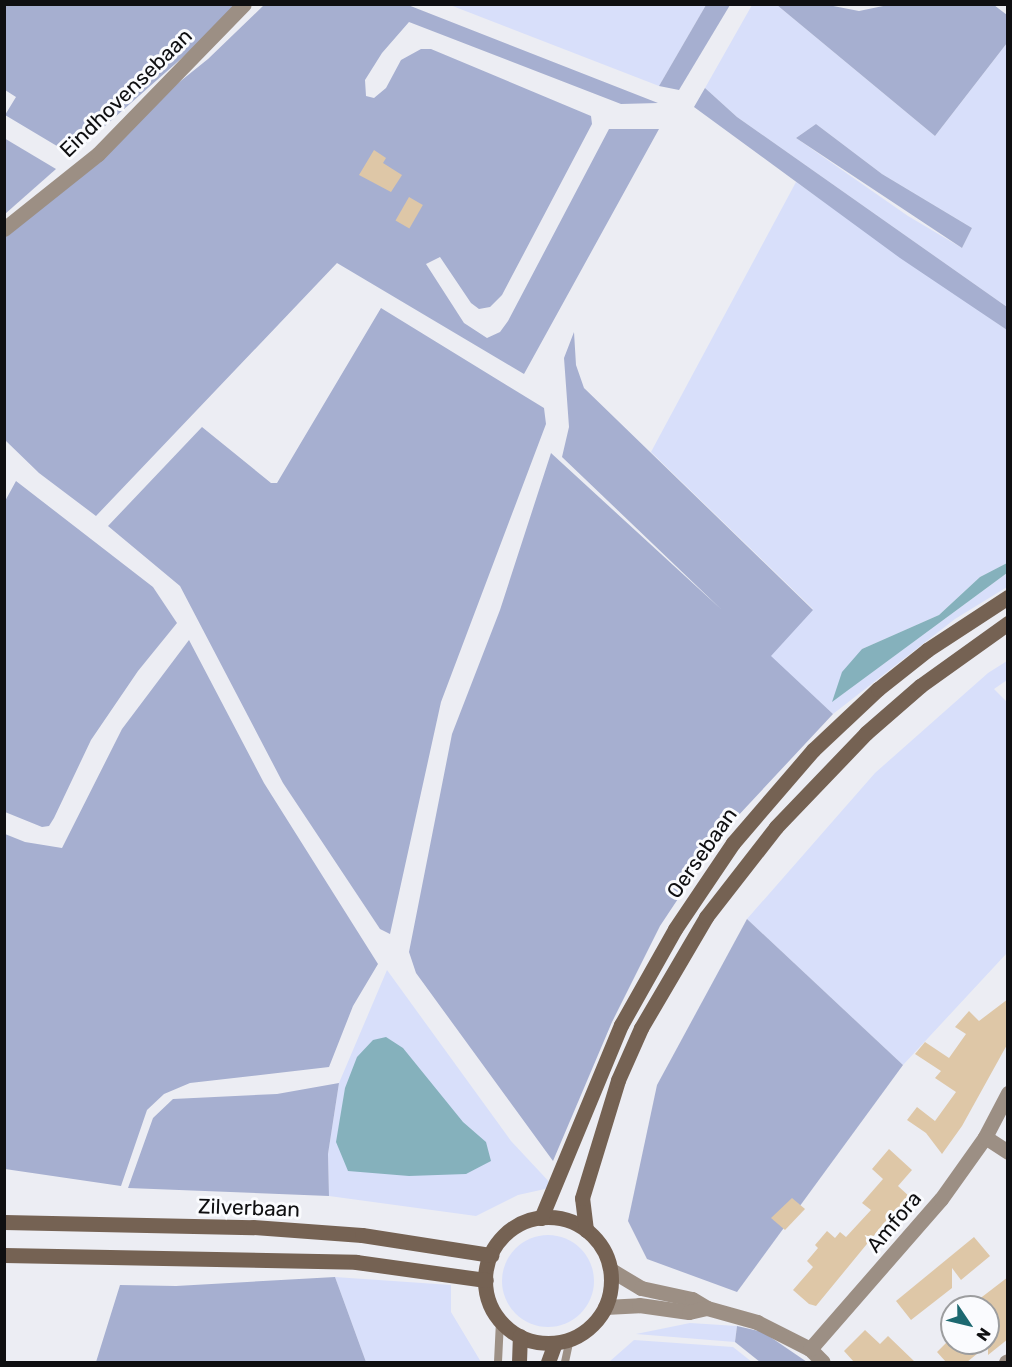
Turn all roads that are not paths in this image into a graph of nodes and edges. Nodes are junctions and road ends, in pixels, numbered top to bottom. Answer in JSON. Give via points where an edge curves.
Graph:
{"nodes":[{"id":1,"x":244,"y":4,"type":"edge"},
{"id":2,"x":4,"y":229,"type":"edge"},
{"id":3,"x":1008,"y":597,"type":"edge"},
{"id":4,"x":1008,"y":623,"type":"edge"},
{"id":5,"x":1008,"y":1093,"type":"edge"},
{"id":6,"x":986,"y":1137,"type":"junction"},
{"id":7,"x":1008,"y":1152,"type":"edge"},
{"id":8,"x":541,"y":1218,"type":"junction"},
{"id":9,"x":4,"y":1222,"type":"edge"},
{"id":10,"x":586,"y":1230,"type":"junction"},
{"id":11,"x":4,"y":1255,"type":"edge"},
{"id":12,"x":491,"y":1255,"type":"junction"},
{"id":13,"x":610,"y":1270,"type":"junction"},
{"id":14,"x":486,"y":1280,"type":"junction"},
{"id":15,"x":605,"y":1307,"type":"junction"},
{"id":16,"x":707,"y":1308,"type":"junction"},
{"id":17,"x":500,"y":1321,"type":"junction"},
{"id":18,"x":519,"y":1336,"type":"junction"},
{"id":19,"x":562,"y":1341,"type":"junction"},
{"id":20,"x":810,"y":1349,"type":"junction"},
{"id":21,"x":498,"y":1362,"type":"edge"},
{"id":22,"x":519,"y":1362,"type":"edge"},
{"id":23,"x":548,"y":1362,"type":"edge"},
{"id":24,"x":565,"y":1362,"type":"edge"},
{"id":25,"x":823,"y":1362,"type":"edge"}],
"edges":[{"from":1,"to":2,"type":"street","name":"Eindhovensebaan","via":[[98,154]]},
{"from":3,"to":8,"type":"main road","name":"Oersebaan","via":[[927,650],[878,689],[813,750],[732,843],[670,938],[621,1025]]},
{"from":4,"to":10,"type":"main road","name":"Oersebaan","via":[[920,686],[859,739],[789,812],[705,917],[641,1028],[618,1080],[582,1198]]},
{"from":5,"to":6,"type":"street","name":"Amfora"},
{"from":6,"to":7,"type":"street"},
{"from":6,"to":20,"type":"street","name":"Amfora","via":[[941,1199]]},
{"from":8,"to":10,"type":"main road","via":[[563,1219]]},
{"from":8,"to":12,"type":"main road","via":[[513,1229]]},
{"from":9,"to":12,"type":"main road","name":"Zilverbaan","via":[[254,1227],[362,1235]]},
{"from":10,"to":13,"type":"main road","via":[[600,1245]]},
{"from":11,"to":14,"type":"main road","via":[[356,1262]]},
{"from":12,"to":14,"type":"main road"},
{"from":13,"to":15,"type":"main road"},
{"from":13,"to":16,"type":"street","via":[[641,1288],[692,1299]]},
{"from":14,"to":17,"type":"main road","via":[[491,1306]]},
{"from":15,"to":16,"type":"street","via":[[639,1305],[689,1312]]},
{"from":15,"to":19,"type":"main road","via":[[593,1324]]},
{"from":16,"to":20,"type":"street","via":[[757,1322]]},
{"from":17,"to":18,"type":"main road"},
{"from":17,"to":21,"type":"lane"},
{"from":18,"to":19,"type":"main road"},
{"from":18,"to":22,"type":"main road"},
{"from":19,"to":23,"type":"main road"},
{"from":19,"to":24,"type":"lane"},
{"from":20,"to":25,"type":"street"}]}
